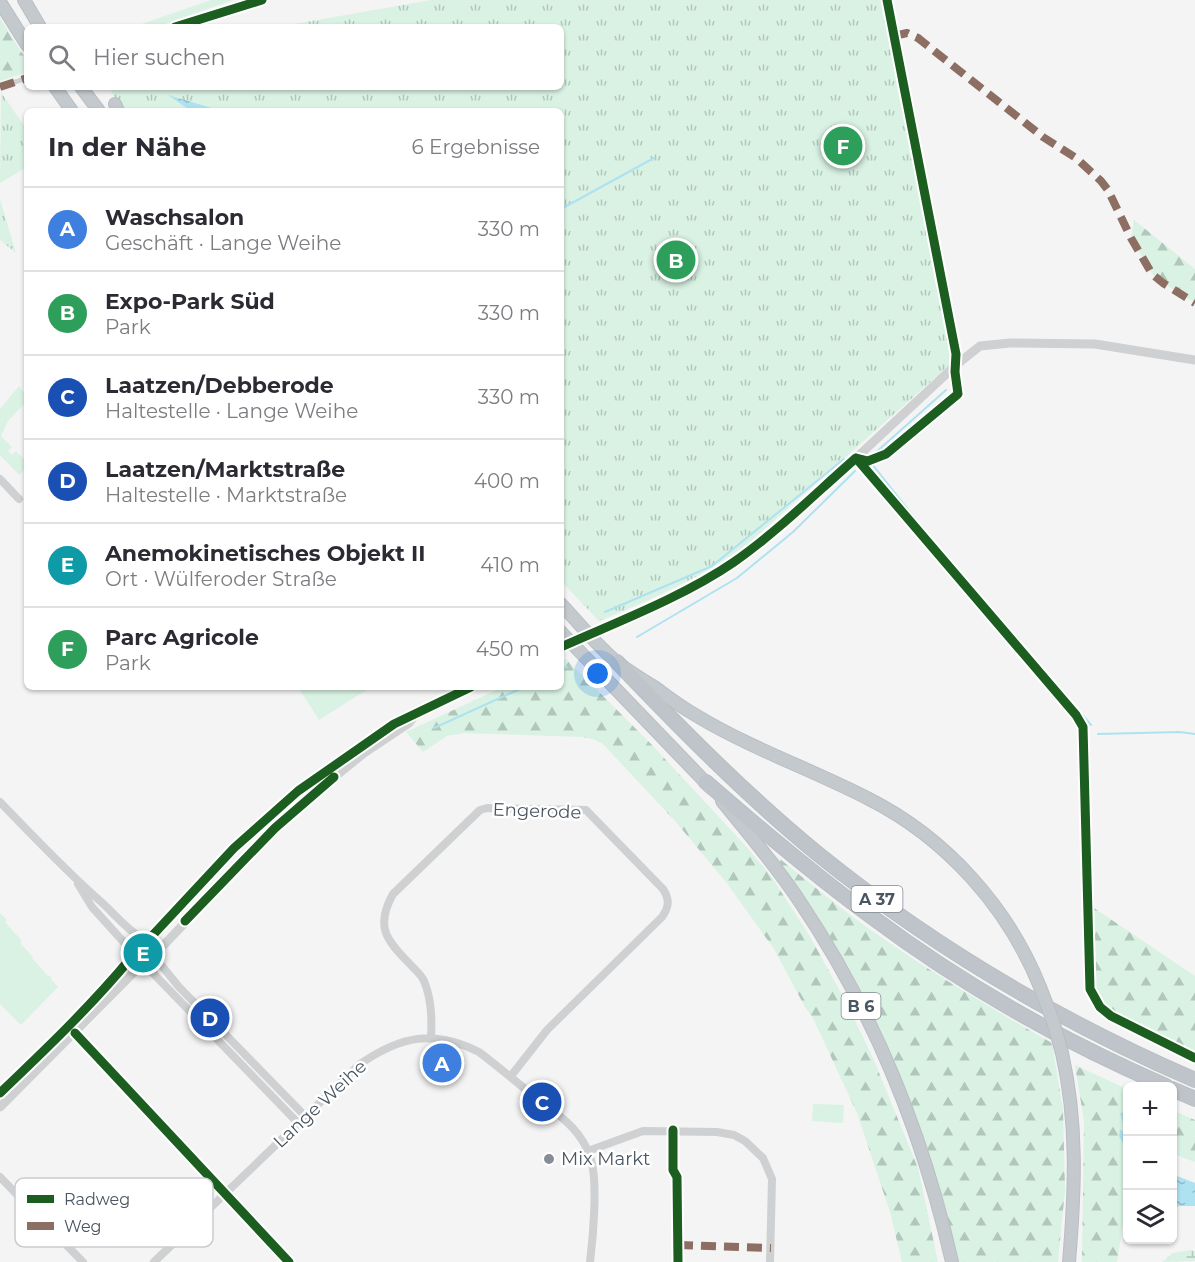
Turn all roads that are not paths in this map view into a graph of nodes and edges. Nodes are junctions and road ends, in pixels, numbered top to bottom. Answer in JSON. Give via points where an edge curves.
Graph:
{"nodes":[{"id":1,"x":24,"y":0,"type":"edge"},
{"id":2,"x":0,"y":2,"type":"edge"},
{"id":3,"x":38,"y":24,"type":"edge"},
{"id":4,"x":24,"y":40,"type":"edge"},
{"id":5,"x":24,"y":79,"type":"edge"},
{"id":6,"x":0,"y":87,"type":"edge"},
{"id":7,"x":57,"y":90,"type":"edge"},
{"id":8,"x":83,"y":90,"type":"edge"},
{"id":9,"x":70,"y":108,"type":"edge"},
{"id":10,"x":97,"y":108,"type":"edge"},
{"id":11,"x":1195,"y":360,"type":"edge"},
{"id":12,"x":0,"y":479,"type":"edge"},
{"id":13,"x":19,"y":499,"type":"dead end"},
{"id":14,"x":564,"y":607,"type":"edge"},
{"id":15,"x":564,"y":635,"type":"edge"},
{"id":16,"x":564,"y":646,"type":"edge"},
{"id":17,"x":617,"y":662,"type":"junction"},
{"id":18,"x":465,"y":690,"type":"edge"},
{"id":19,"x":415,"y":715,"type":"junction"},
{"id":20,"x":706,"y":782,"type":"junction"},
{"id":21,"x":309,"y":784,"type":"junction"},
{"id":22,"x":316,"y":792,"type":"junction"},
{"id":23,"x":0,"y":802,"type":"edge"},
{"id":24,"x":74,"y":878,"type":"junction"},
{"id":25,"x":140,"y":937,"type":"junction"},
{"id":26,"x":151,"y":937,"type":"junction"},
{"id":27,"x":129,"y":948,"type":"junction"},
{"id":28,"x":160,"y":949,"type":"junction"},
{"id":29,"x":130,"y":959,"type":"junction"},
{"id":30,"x":158,"y":961,"type":"junction"},
{"id":31,"x":143,"y":967,"type":"junction"},
{"id":32,"x":431,"y":1037,"type":"junction"},
{"id":33,"x":511,"y":1076,"type":"junction"},
{"id":34,"x":1195,"y":1080,"type":"edge"},
{"id":35,"x":1157,"y":1082,"type":"edge"},
{"id":36,"x":1177,"y":1091,"type":"edge"},
{"id":37,"x":0,"y":1093,"type":"edge"},
{"id":38,"x":1195,"y":1099,"type":"edge"},
{"id":39,"x":0,"y":1107,"type":"edge"},
{"id":40,"x":305,"y":1116,"type":"junction"},
{"id":41,"x":298,"y":1124,"type":"junction"},
{"id":42,"x":588,"y":1151,"type":"junction"},
{"id":43,"x":0,"y":1177,"type":"edge"},
{"id":44,"x":15,"y":1192,"type":"edge"},
{"id":45,"x":213,"y":1205,"type":"edge"},
{"id":46,"x":68,"y":1247,"type":"edge"},
{"id":47,"x":170,"y":1247,"type":"edge"},
{"id":48,"x":83,"y":1262,"type":"edge"},
{"id":49,"x":154,"y":1262,"type":"edge"},
{"id":50,"x":590,"y":1262,"type":"edge"},
{"id":51,"x":770,"y":1262,"type":"edge"},
{"id":52,"x":952,"y":1262,"type":"edge"},
{"id":53,"x":1069,"y":1262,"type":"edge"}],
"edges":[{"from":1,"to":3,"type":"highway"},
{"from":2,"to":4,"type":"highway"},
{"from":5,"to":6,"type":"street"},
{"from":7,"to":9,"type":"highway"},
{"from":8,"to":10,"type":"highway"},
{"from":11,"to":16,"type":"street","bridge":true,"via":[[1095,344],[980,346],[733,562],[699,583]]},
{"from":12,"to":13,"type":"street"},
{"from":14,"to":17,"type":"highway"},
{"from":15,"to":20,"type":"highway","number":"B 6"},
{"from":17,"to":34,"type":"highway","number":"A 37","via":[[765,808],[881,902],[989,975],[1067,1020]]},
{"from":17,"to":53,"type":"highway","bridge":true,"via":[[699,717],[872,800],[913,826],[957,863],[992,903],[1030,962],[1062,1053],[1074,1147]]},
{"from":18,"to":19,"type":"street"},
{"from":19,"to":21,"type":"street","via":[[386,729]]},
{"from":19,"to":22,"type":"street"},
{"from":20,"to":35,"type":"highway","number":"A 37","via":[[809,869],[927,956],[1059,1036]]},
{"from":20,"to":52,"type":"highway","number":"B 6","via":[[799,901],[857,997],[915,1130]]},
{"from":21,"to":22,"type":"street"},
{"from":21,"to":26,"type":"street","via":[[234,848]]},
{"from":22,"to":28,"type":"street","via":[[275,828]]},
{"from":23,"to":24,"type":"street"},
{"from":24,"to":25,"type":"street"},
{"from":24,"to":27,"type":"street","via":[[92,907]]},
{"from":25,"to":26,"type":"street"},
{"from":25,"to":27,"type":"street"},
{"from":26,"to":28,"type":"street"},
{"from":27,"to":29,"type":"street"},
{"from":28,"to":30,"type":"street"},
{"from":29,"to":31,"type":"street"},
{"from":29,"to":37,"type":"street"},
{"from":30,"to":31,"type":"street"},
{"from":30,"to":40,"type":"street"},
{"from":31,"to":39,"type":"street"},
{"from":31,"to":41,"type":"street"},
{"from":32,"to":33,"type":"street","name":"Lange Weihe","via":[[464,1044]]},
{"from":32,"to":33,"type":"street","name":"Engerode","via":[[424,981],[391,945],[384,930],[385,912],[393,894],[480,810],[586,810],[663,889],[667,910],[546,1030]]},
{"from":32,"to":40,"type":"street","name":"Lange Weihe","via":[[399,1042],[372,1056]]},
{"from":33,"to":42,"type":"street","name":"Lange Weihe","via":[[569,1123]]},
{"from":36,"to":38,"type":"highway"},
{"from":40,"to":41,"type":"street","name":"Lange Weihe"},
{"from":41,"to":45,"type":"street","name":"Lange Weihe"},
{"from":42,"to":50,"type":"street","name":"Lange Weihe","via":[[594,1182]]},
{"from":42,"to":51,"type":"street","via":[[643,1131],[717,1132],[745,1141],[763,1158],[772,1179]]},
{"from":43,"to":44,"type":"street"},
{"from":46,"to":48,"type":"street"},
{"from":47,"to":49,"type":"street","name":"Lange Weihe"}]}
